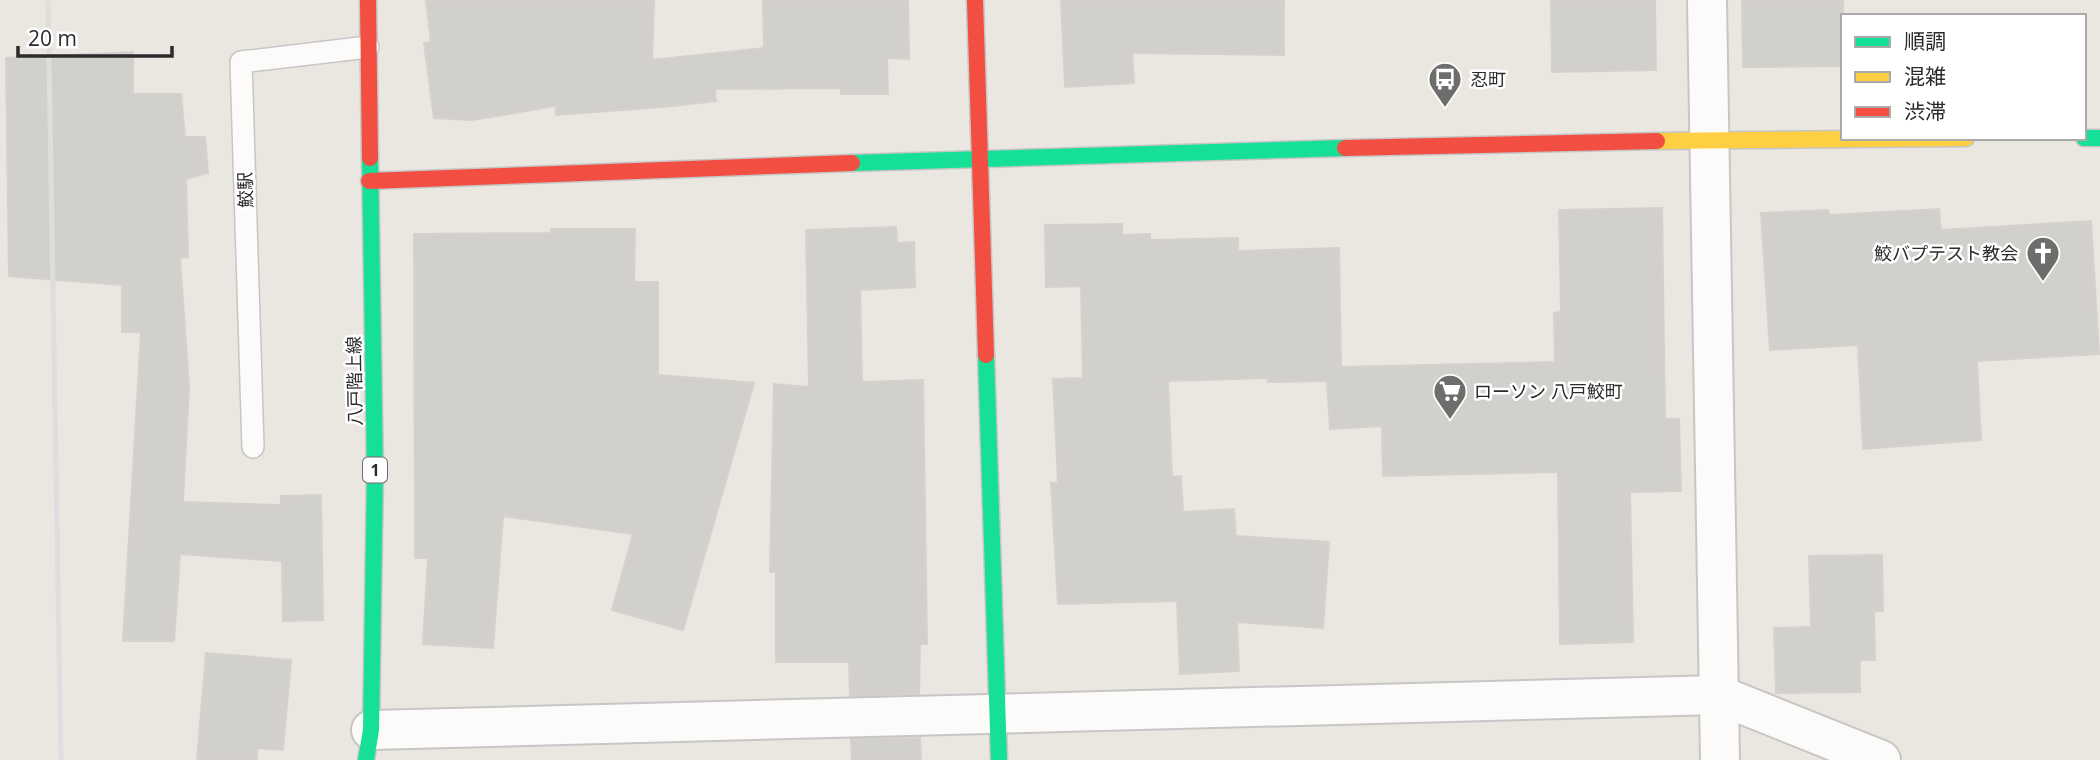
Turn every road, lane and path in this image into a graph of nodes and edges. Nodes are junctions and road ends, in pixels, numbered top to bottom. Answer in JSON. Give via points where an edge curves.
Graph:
{"nodes":[{"id":1,"x":368,"y":0,"type":"edge"},
{"id":2,"x":975,"y":0,"type":"edge"},
{"id":3,"x":1707,"y":0,"type":"edge"},
{"id":4,"x":368,"y":47,"type":"junction"},
{"id":5,"x":1841,"y":138,"type":"edge"},
{"id":6,"x":1710,"y":139,"type":"junction"},
{"id":7,"x":979,"y":158,"type":"junction"},
{"id":8,"x":369,"y":181,"type":"junction"},
{"id":9,"x":253,"y":447,"type":"dead end"},
{"id":10,"x":1719,"y":695,"type":"junction"},
{"id":11,"x":997,"y":714,"type":"junction"},
{"id":12,"x":369,"y":745,"type":"edge"},
{"id":13,"x":999,"y":760,"type":"edge"},
{"id":14,"x":1720,"y":760,"type":"edge"},
{"id":15,"x":1881,"y":760,"type":"edge"}],
"edges":[{"from":1,"to":4,"type":"street","name":"八戸階上線","number":"1"},
{"from":2,"to":7,"type":"street"},
{"from":3,"to":6,"type":"street"},
{"from":4,"to":8,"type":"street","name":"八戸階上線","number":"1"},
{"from":4,"to":9,"type":"lane","name":"鮫駅","via":[[241,62]]},
{"from":5,"to":6,"type":"street"},
{"from":6,"to":7,"type":"street"},
{"from":6,"to":10,"type":"street"},
{"from":7,"to":8,"type":"street"},
{"from":7,"to":11,"type":"street"},
{"from":8,"to":12,"type":"street","name":"八戸階上線","number":"1","via":[[375,472]]},
{"from":10,"to":11,"type":"street"},
{"from":10,"to":14,"type":"street"},
{"from":10,"to":15,"type":"street"},
{"from":11,"to":12,"type":"street"},
{"from":11,"to":13,"type":"street"}]}
